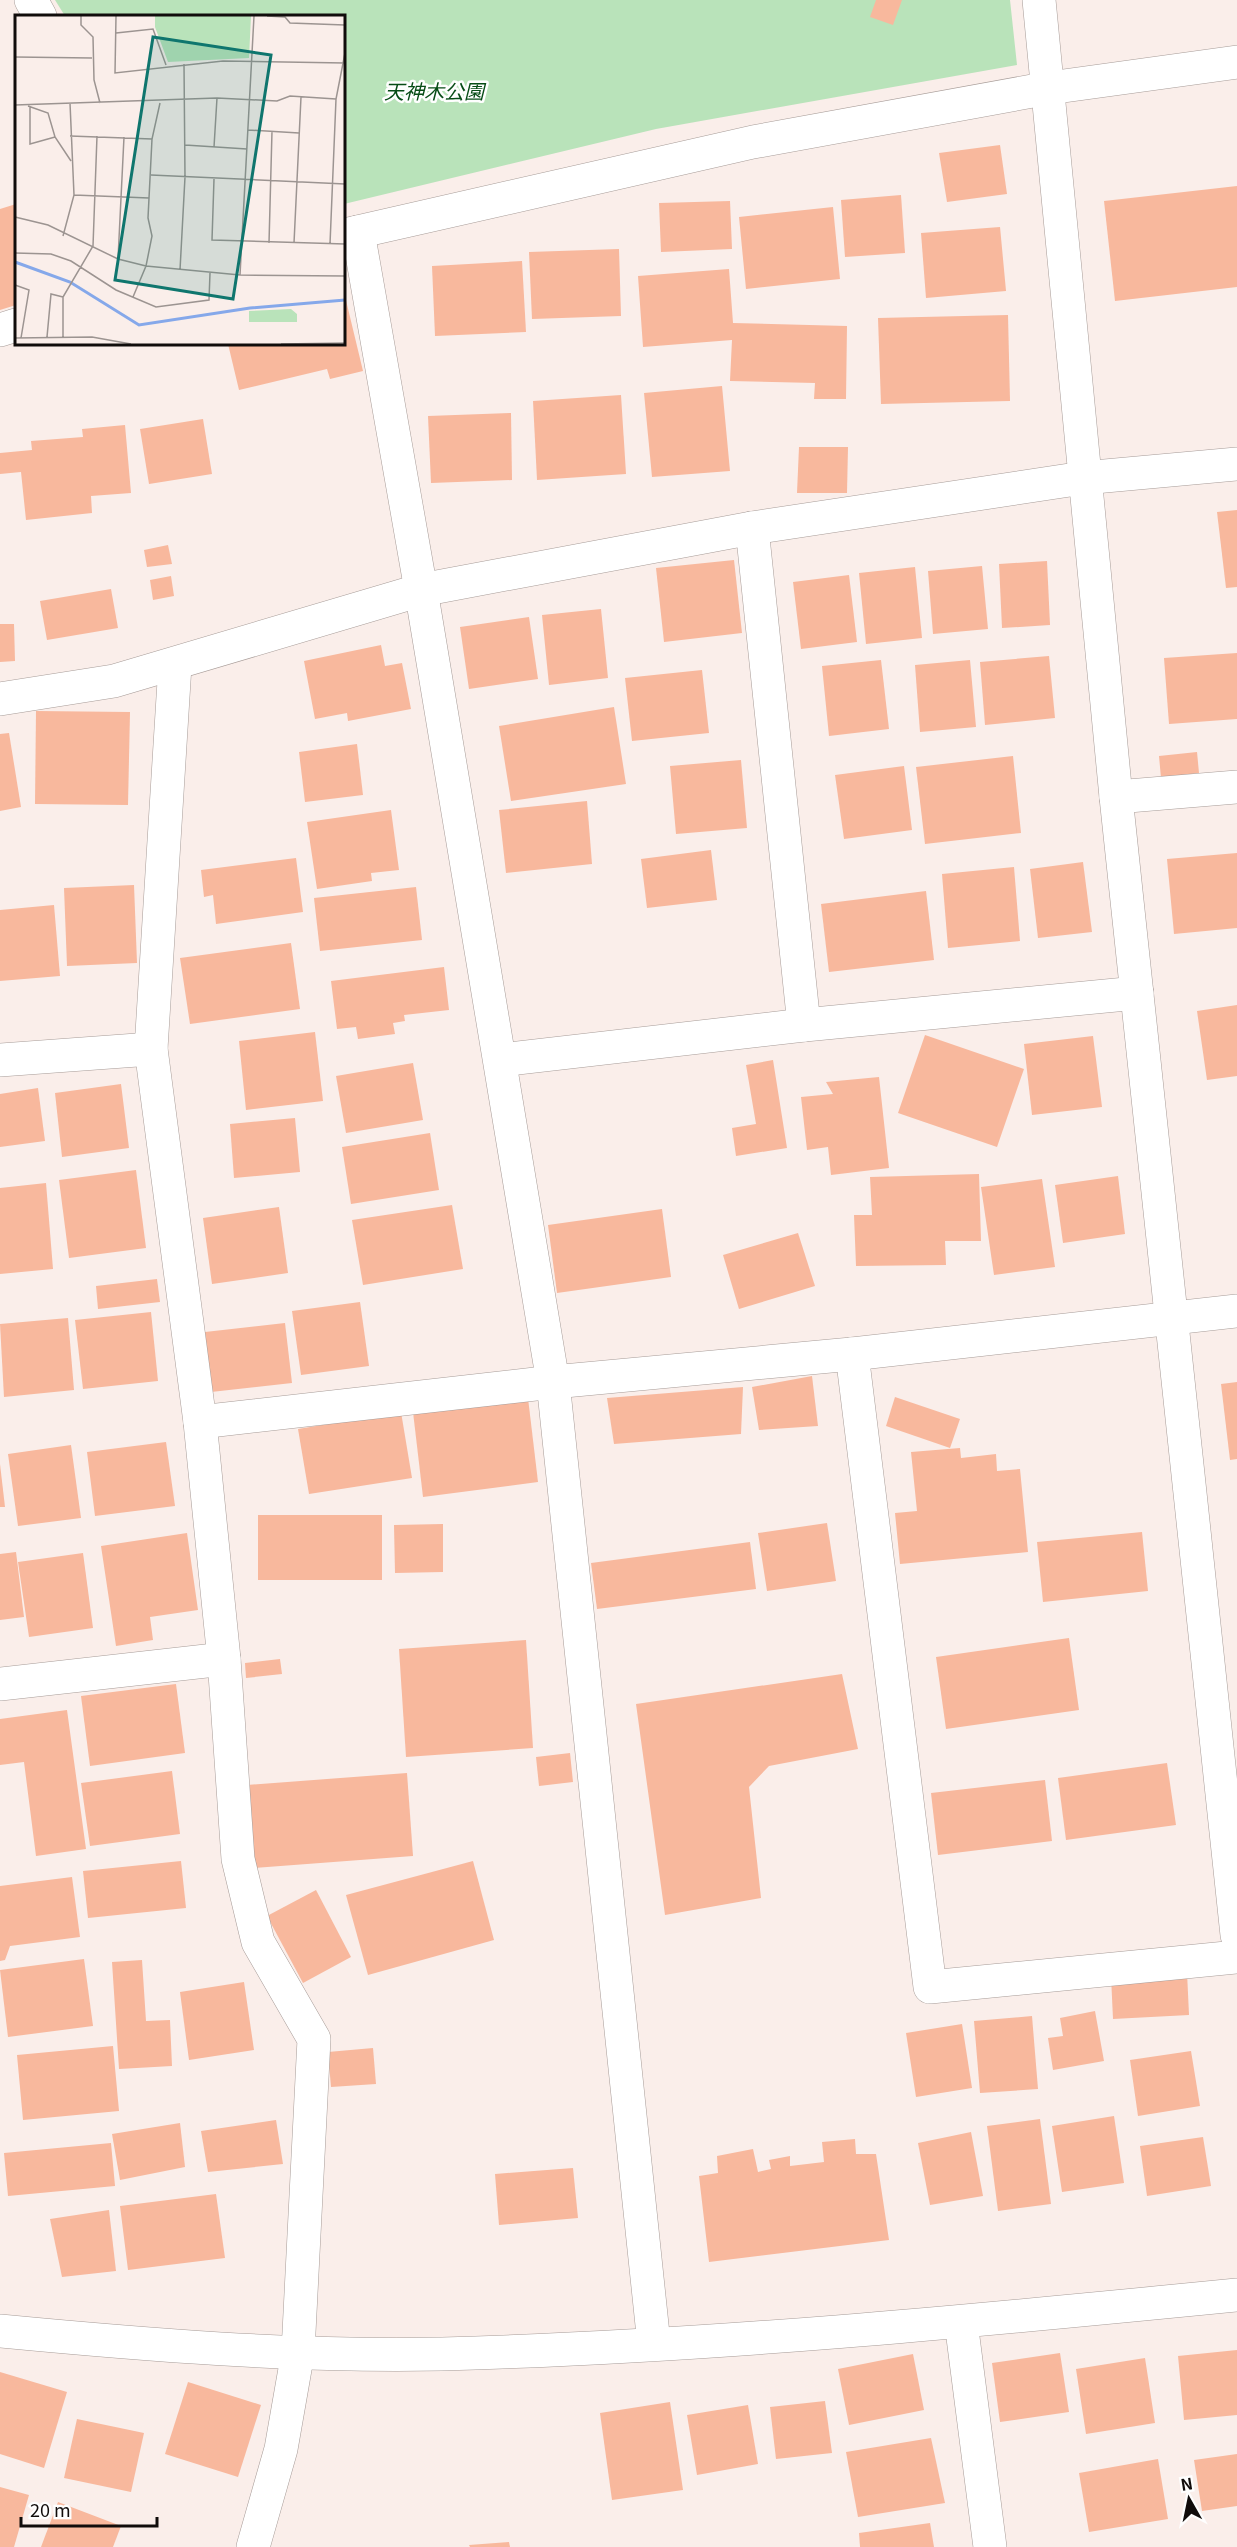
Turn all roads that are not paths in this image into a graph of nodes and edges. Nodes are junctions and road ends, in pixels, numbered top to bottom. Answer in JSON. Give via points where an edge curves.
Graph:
{"nodes":[{"id":1,"x":31,"y":0,"type":"edge"},
{"id":2,"x":1039,"y":0,"type":"edge"},
{"id":3,"x":39,"y":15,"type":"edge"},
{"id":4,"x":1237,"y":62,"type":"edge"},
{"id":5,"x":1049,"y":88,"type":"junction"},
{"id":6,"x":351,"y":234,"type":"edge"},
{"id":7,"x":15,"y":325,"type":"edge"},
{"id":8,"x":0,"y":330,"type":"edge"},
{"id":9,"x":1237,"y":464,"type":"edge"},
{"id":10,"x":1083,"y":478,"type":"junction"},
{"id":11,"x":752,"y":528,"type":"junction"},
{"id":12,"x":421,"y":590,"type":"junction"},
{"id":13,"x":175,"y":665,"type":"junction"},
{"id":14,"x":0,"y":699,"type":"edge"},
{"id":15,"x":1237,"y":787,"type":"edge"},
{"id":16,"x":1116,"y":797,"type":"junction"},
{"id":17,"x":1137,"y":993,"type":"junction"},
{"id":18,"x":804,"y":1025,"type":"junction"},
{"id":19,"x":151,"y":1049,"type":"junction"},
{"id":20,"x":0,"y":1060,"type":"edge"},
{"id":21,"x":500,"y":1060,"type":"junction"},
{"id":22,"x":1237,"y":1311,"type":"edge"},
{"id":23,"x":1173,"y":1320,"type":"junction"},
{"id":24,"x":852,"y":1354,"type":"junction"},
{"id":25,"x":553,"y":1382,"type":"junction"},
{"id":26,"x":200,"y":1422,"type":"junction"},
{"id":27,"x":224,"y":1659,"type":"junction"},
{"id":28,"x":0,"y":1684,"type":"edge"},
{"id":29,"x":1237,"y":1935,"type":"edge"},
{"id":30,"x":1237,"y":1957,"type":"edge"},
{"id":31,"x":1237,"y":2295,"type":"edge"},
{"id":32,"x":961,"y":2322,"type":"junction"},
{"id":33,"x":0,"y":2331,"type":"edge"},
{"id":34,"x":654,"y":2344,"type":"junction"},
{"id":35,"x":298,"y":2352,"type":"junction"},
{"id":36,"x":254,"y":2547,"type":"edge"},
{"id":37,"x":990,"y":2547,"type":"edge"}],
"edges":[{"from":1,"to":3,"type":"street"},
{"from":2,"to":5,"type":"street"},
{"from":4,"to":5,"type":"street"},
{"from":5,"to":6,"type":"street","via":[[753,142]]},
{"from":5,"to":10,"type":"street"},
{"from":6,"to":12,"type":"street"},
{"from":7,"to":8,"type":"street"},
{"from":9,"to":10,"type":"street"},
{"from":10,"to":11,"type":"street"},
{"from":10,"to":16,"type":"street"},
{"from":11,"to":12,"type":"street"},
{"from":11,"to":18,"type":"street"},
{"from":12,"to":13,"type":"street"},
{"from":12,"to":21,"type":"street"},
{"from":13,"to":14,"type":"street","via":[[114,681]]},
{"from":13,"to":19,"type":"street"},
{"from":15,"to":16,"type":"street"},
{"from":16,"to":17,"type":"street"},
{"from":17,"to":18,"type":"street"},
{"from":17,"to":23,"type":"street"},
{"from":18,"to":21,"type":"street"},
{"from":19,"to":20,"type":"street"},
{"from":19,"to":26,"type":"street"},
{"from":21,"to":25,"type":"street"},
{"from":22,"to":23,"type":"street"},
{"from":23,"to":24,"type":"street"},
{"from":23,"to":29,"type":"street"},
{"from":24,"to":25,"type":"street"},
{"from":24,"to":30,"type":"street","via":[[930,1987]]},
{"from":25,"to":26,"type":"street"},
{"from":25,"to":34,"type":"street"},
{"from":26,"to":27,"type":"street"},
{"from":27,"to":28,"type":"street"},
{"from":27,"to":35,"type":"street","via":[[238,1859],[258,1942],[314,2039]]},
{"from":31,"to":32,"type":"street"},
{"from":32,"to":34,"type":"street"},
{"from":32,"to":37,"type":"street"},
{"from":33,"to":35,"type":"street","via":[[113,2342]]},
{"from":34,"to":35,"type":"street","via":[[440,2354]]},
{"from":35,"to":36,"type":"street","via":[[281,2449]]}]}
